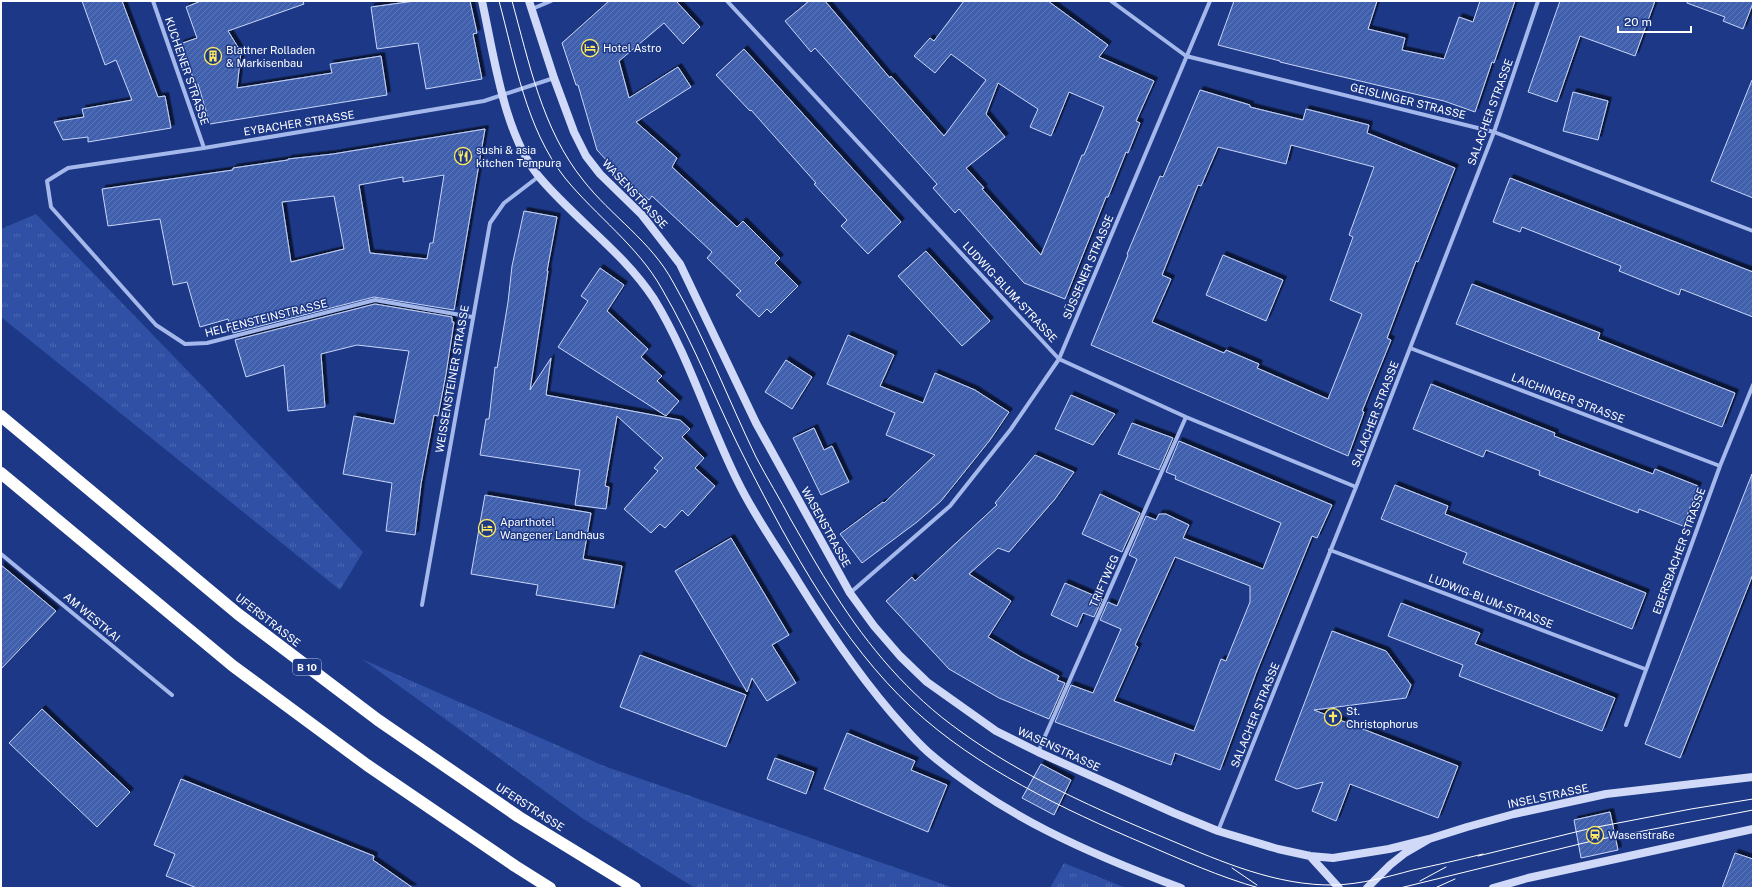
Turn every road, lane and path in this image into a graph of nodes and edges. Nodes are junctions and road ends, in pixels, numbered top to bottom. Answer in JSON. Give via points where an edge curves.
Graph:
{"nodes":[{"id":1,"x":153,"y":1,"type":"edge"},
{"id":2,"x":482,"y":1,"type":"edge"},
{"id":3,"x":551,"y":1,"type":"edge"},
{"id":4,"x":727,"y":1,"type":"edge"},
{"id":5,"x":1111,"y":1,"type":"edge"},
{"id":6,"x":1210,"y":1,"type":"edge"},
{"id":7,"x":1538,"y":1,"type":"edge"},
{"id":8,"x":531,"y":5,"type":"edge"},
{"id":9,"x":1186,"y":56,"type":"junction"},
{"id":10,"x":554,"y":78,"type":"junction"},
{"id":11,"x":503,"y":96,"type":"junction"},
{"id":12,"x":1494,"y":132,"type":"junction"},
{"id":13,"x":204,"y":148,"type":"junction"},
{"id":14,"x":538,"y":177,"type":"junction"},
{"id":15,"x":47,"y":181,"type":"joint"},
{"id":16,"x":1753,"y":231,"type":"edge"},
{"id":17,"x":472,"y":317,"type":"junction"},
{"id":18,"x":1410,"y":348,"type":"junction"},
{"id":19,"x":1059,"y":359,"type":"junction"},
{"id":20,"x":1753,"y":385,"type":"edge"},
{"id":21,"x":1,"y":416,"type":"edge"},
{"id":22,"x":1186,"y":416,"type":"junction"},
{"id":23,"x":1720,"y":466,"type":"junction"},
{"id":24,"x":1,"y":473,"type":"edge"},
{"id":25,"x":1356,"y":487,"type":"junction"},
{"id":26,"x":1330,"y":550,"type":"junction"},
{"id":27,"x":1,"y":554,"type":"edge"},
{"id":28,"x":850,"y":593,"type":"junction"},
{"id":29,"x":422,"y":605,"type":"dead end"},
{"id":30,"x":1645,"y":668,"type":"junction"},
{"id":31,"x":172,"y":695,"type":"dead end"},
{"id":32,"x":1626,"y":725,"type":"dead end"},
{"id":33,"x":1038,"y":752,"type":"junction"},
{"id":34,"x":1753,"y":777,"type":"edge"},
{"id":35,"x":1753,"y":829,"type":"edge"},
{"id":36,"x":1218,"y":831,"type":"junction"},
{"id":37,"x":1429,"y":839,"type":"junction"},
{"id":38,"x":1310,"y":856,"type":"junction"},
{"id":39,"x":550,"y":888,"type":"edge"},
{"id":40,"x":635,"y":888,"type":"edge"},
{"id":41,"x":1181,"y":888,"type":"edge"},
{"id":42,"x":1338,"y":888,"type":"edge"},
{"id":43,"x":1367,"y":888,"type":"edge"},
{"id":44,"x":1493,"y":888,"type":"edge"}],
"edges":[{"from":1,"to":13,"type":"street","name":"KUCHENER STRASSE"},
{"from":2,"to":11,"type":"street"},
{"from":3,"to":8,"type":"street"},
{"from":4,"to":19,"type":"street","name":"LUDWIG-BLUM-STRASSE"},
{"from":5,"to":9,"type":"street","name":"GEISLINGER STRASSE"},
{"from":6,"to":9,"type":"street","name":"SÜSSENER STRASSE"},
{"from":7,"to":12,"type":"street","name":"SALACHER STRASSE"},
{"from":8,"to":10,"type":"street","name":"WASENSTRASSE"},
{"from":9,"to":12,"type":"street","name":"GEISLINGER STRASSE"},
{"from":9,"to":19,"type":"street","name":"SÜSSENER STRASSE"},
{"from":10,"to":11,"type":"street","name":"EYBACHER STRASSE"},
{"from":10,"to":28,"type":"street","name":"WASENSTRASSE","via":[[586,156],[600,174],[642,215],[680,264],[756,423]]},
{"from":11,"to":13,"type":"street","name":"EYBACHER STRASSE"},
{"from":11,"to":14,"type":"street","via":[[514,134]]},
{"from":12,"to":16,"type":"street","name":"GEISLINGER STRASSE"},
{"from":12,"to":18,"type":"street","name":"SALACHER STRASSE"},
{"from":13,"to":15,"type":"street","name":"EYBACHER STRASSE","via":[[68,168]]},
{"from":14,"to":17,"type":"street","name":"WEISSENSTEINER STRASSE","via":[[504,203],[490,223]]},
{"from":14,"to":41,"type":"street","via":[[570,210],[609,244],[654,300],[674,338],[738,483],[833,638],[882,703],[925,750],[996,803],[1059,838]]},
{"from":15,"to":17,"type":"street","name":"HELFENSTEINSTRASSE","via":[[51,207],[156,325],[185,344],[207,343],[375,300]]},
{"from":17,"to":29,"type":"street","name":"WEISSENSTEINER STRASSE"},
{"from":18,"to":23,"type":"street","name":"LAICHINGER STRASSE"},
{"from":18,"to":25,"type":"street","name":"SALACHER STRASSE"},
{"from":19,"to":22,"type":"street","name":"LUDWIG-BLUM-STRASSE"},
{"from":19,"to":28,"type":"street","name":"SÜSSENER STRASSE","via":[[1011,429],[950,506]]},
{"from":20,"to":23,"type":"street","name":"EBERSBACHER STRASSE"},
{"from":21,"to":40,"type":"highway","name":"UFERSTRASSE","number":"B 10","via":[[238,614],[378,720],[519,817]]},
{"from":22,"to":25,"type":"street","name":"LUDWIG-BLUM-STRASSE"},
{"from":22,"to":33,"type":"street","name":"TRIFTWEG"},
{"from":23,"to":30,"type":"street","name":"EBERSBACHER STRASSE"},
{"from":24,"to":39,"type":"highway","via":[[233,666],[367,765]]},
{"from":25,"to":26,"type":"street","name":"SALACHER STRASSE"},
{"from":26,"to":30,"type":"street","name":"LUDWIG-BLUM-STRASSE"},
{"from":26,"to":36,"type":"street","name":"SALACHER STRASSE"},
{"from":27,"to":31,"type":"street","name":"AM WESTKAI"},
{"from":28,"to":33,"type":"street","name":"WASENSTRASSE","via":[[874,626],[927,682],[996,731]]},
{"from":30,"to":32,"type":"street","name":"EBERSBACHER STRASSE"},
{"from":33,"to":36,"type":"street","name":"WASENSTRASSE"},
{"from":34,"to":37,"type":"street","name":"INSELSTRASSE","via":[[1606,794],[1514,814]]},
{"from":35,"to":44,"type":"street","via":[[1528,878]]},
{"from":36,"to":38,"type":"street","name":"WASENSTRASSE"},
{"from":37,"to":38,"type":"street","name":"WASENSTRASSE","via":[[1389,849],[1333,858]]},
{"from":37,"to":43,"type":"street","name":"INSELSTRASSE","via":[[1390,865]]},
{"from":38,"to":42,"type":"street"}]}
